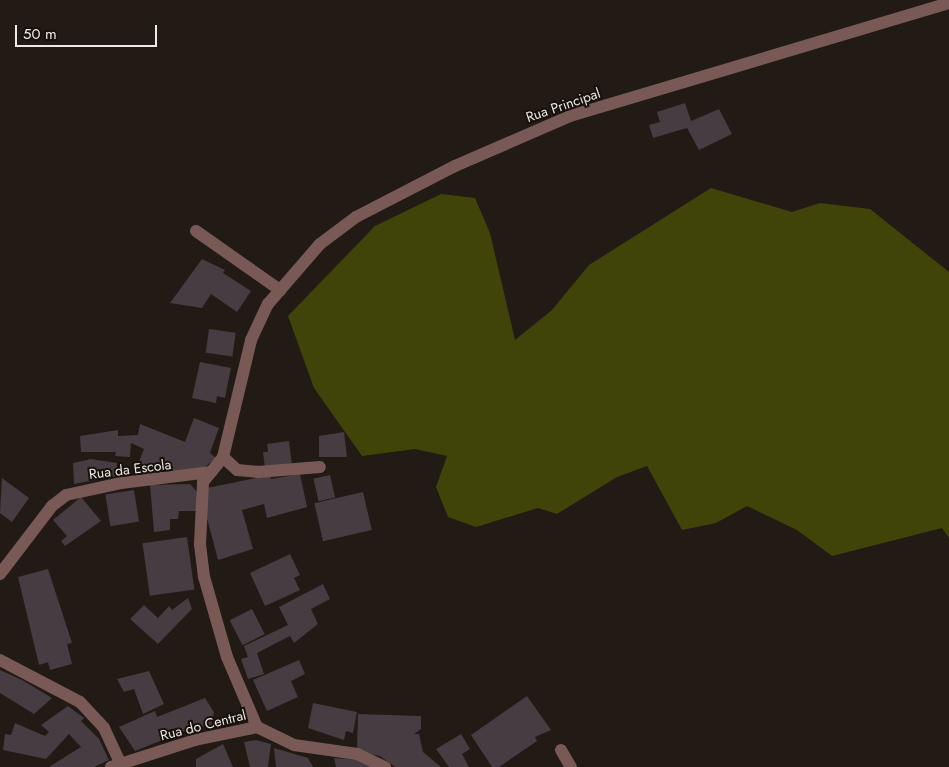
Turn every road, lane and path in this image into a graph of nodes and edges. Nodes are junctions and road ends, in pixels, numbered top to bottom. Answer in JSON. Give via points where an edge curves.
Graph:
{"nodes":[{"id":1,"x":949,"y":3,"type":"edge"},
{"id":2,"x":196,"y":230,"type":"dead end"},
{"id":3,"x":280,"y":290,"type":"junction"},
{"id":4,"x":223,"y":457,"type":"junction"},
{"id":5,"x":320,"y":467,"type":"dead end"},
{"id":6,"x":211,"y":472,"type":"junction"},
{"id":7,"x":0,"y":574,"type":"edge"},
{"id":8,"x":0,"y":660,"type":"edge"},
{"id":9,"x":257,"y":727,"type":"junction"},
{"id":10,"x":561,"y":750,"type":"dead end"},
{"id":11,"x":116,"y":765,"type":"edge"},
{"id":12,"x":385,"y":767,"type":"edge"},
{"id":13,"x":571,"y":767,"type":"edge"}],
"edges":[{"from":1,"to":3,"type":"street","name":"Rua Principal","via":[[570,116],[503,142],[356,218],[320,244]]},
{"from":2,"to":3,"type":"street"},
{"from":3,"to":4,"type":"street","name":"Rua Principal","via":[[250,340]]},
{"from":4,"to":5,"type":"street","via":[[237,470],[258,472]]},
{"from":4,"to":6,"type":"street"},
{"from":6,"to":7,"type":"street","name":"Rua da Escola","via":[[121,483],[66,495],[52,506]]},
{"from":6,"to":9,"type":"street","via":[[203,491],[200,544],[204,577],[227,658]]},
{"from":8,"to":11,"type":"street","via":[[80,702],[104,728]]},
{"from":9,"to":11,"type":"street","name":"Rua do Central","via":[[194,740]]},
{"from":9,"to":12,"type":"street","name":"Rua do Central","via":[[294,745],[357,754]]},
{"from":10,"to":13,"type":"street"}]}
